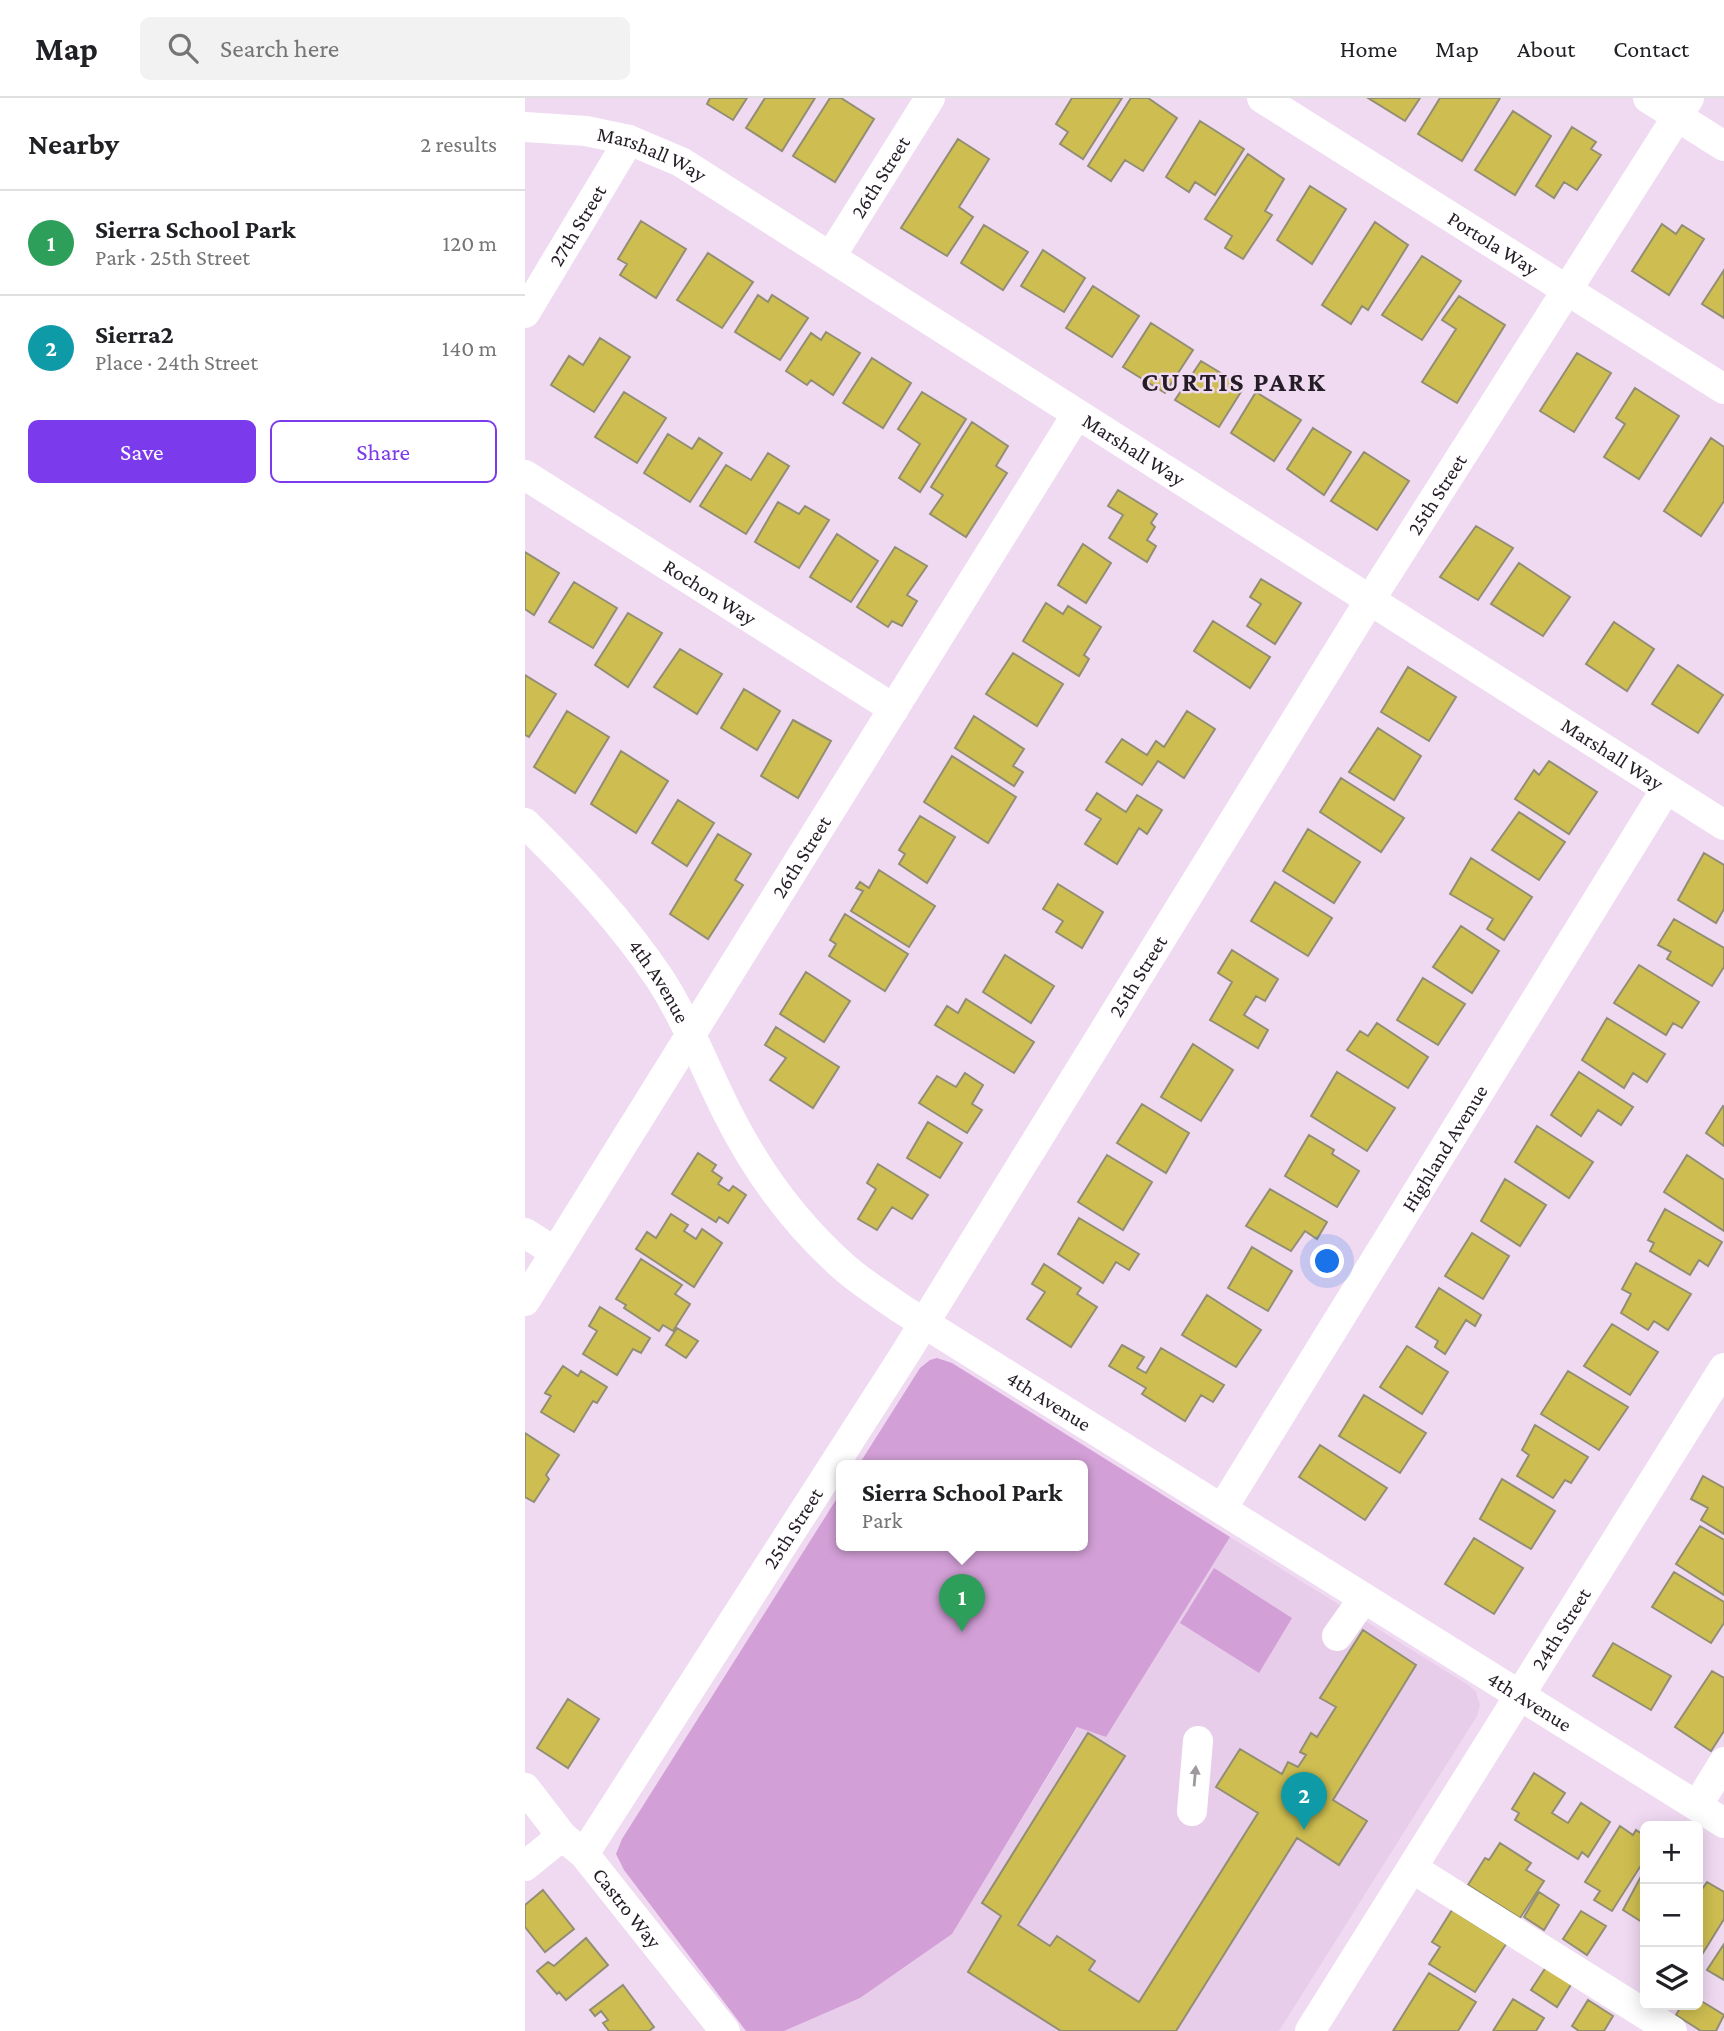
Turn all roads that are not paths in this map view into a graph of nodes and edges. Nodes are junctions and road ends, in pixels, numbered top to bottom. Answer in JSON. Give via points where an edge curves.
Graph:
{"nodes":[{"id":1,"x":930,"y":98,"type":"edge"},
{"id":2,"x":1262,"y":98,"type":"edge"},
{"id":3,"x":1648,"y":98,"type":"edge"},
{"id":4,"x":1683,"y":107,"type":"edge"},
{"id":5,"x":525,"y":127,"type":"edge"},
{"id":6,"x":629,"y":140,"type":"junction"},
{"id":7,"x":1724,"y":146,"type":"edge"},
{"id":8,"x":831,"y":256,"type":"junction"},
{"id":9,"x":1566,"y":290,"type":"junction"},
{"id":10,"x":525,"y":313,"type":"edge"},
{"id":11,"x":1724,"y":389,"type":"edge"},
{"id":12,"x":1077,"y":414,"type":"junction"},
{"id":13,"x":525,"y":474,"type":"edge"},
{"id":14,"x":1370,"y":600,"type":"junction"},
{"id":15,"x":894,"y":709,"type":"junction"},
{"id":16,"x":1666,"y":789,"type":"junction"},
{"id":17,"x":525,"y":823,"type":"edge"},
{"id":18,"x":1724,"y":825,"type":"edge"},
{"id":19,"x":691,"y":1034,"type":"junction"},
{"id":20,"x":525,"y":1233,"type":"edge"},
{"id":21,"x":555,"y":1252,"type":"junction"},
{"id":22,"x":525,"y":1301,"type":"edge"},
{"id":23,"x":924,"y":1323,"type":"junction"},
{"id":24,"x":1724,"y":1368,"type":"edge"},
{"id":25,"x":1222,"y":1509,"type":"junction"},
{"id":26,"x":1364,"y":1598,"type":"junction"},
{"id":27,"x":1338,"y":1636,"type":"dead end"},
{"id":28,"x":1521,"y":1696,"type":"junction"},
{"id":29,"x":1198,"y":1741,"type":"dead end"},
{"id":30,"x":1724,"y":1762,"type":"edge"},
{"id":31,"x":525,"y":1788,"type":"edge"},
{"id":32,"x":1697,"y":1807,"type":"junction"},
{"id":33,"x":1192,"y":1811,"type":"dead end"},
{"id":34,"x":1724,"y":1823,"type":"edge"},
{"id":35,"x":573,"y":1845,"type":"junction"},
{"id":36,"x":525,"y":1867,"type":"edge"},
{"id":37,"x":1412,"y":1868,"type":"junction"},
{"id":38,"x":725,"y":2031,"type":"edge"},
{"id":39,"x":1310,"y":2031,"type":"edge"},
{"id":40,"x":1672,"y":2031,"type":"edge"}],
"edges":[{"from":1,"to":8,"type":"street","name":"26th Street"},
{"from":2,"to":9,"type":"street","name":"Portola Way"},
{"from":3,"to":4,"type":"street"},
{"from":4,"to":7,"type":"street"},
{"from":4,"to":9,"type":"street","name":"25th Street"},
{"from":5,"to":6,"type":"street","name":"Marshall Way","via":[[586,131]]},
{"from":6,"to":8,"type":"street","name":"Marshall Way","via":[[681,162]]},
{"from":6,"to":10,"type":"street","name":"27th Street"},
{"from":8,"to":12,"type":"street","name":"Marshall Way"},
{"from":9,"to":11,"type":"street","name":"Portola Way"},
{"from":9,"to":14,"type":"street","name":"25th Street"},
{"from":12,"to":14,"type":"street","name":"Marshall Way"},
{"from":12,"to":15,"type":"street","name":"26th Street"},
{"from":13,"to":15,"type":"street","name":"Rochon Way"},
{"from":14,"to":16,"type":"street","name":"Marshall Way"},
{"from":14,"to":23,"type":"street","name":"25th Street"},
{"from":15,"to":19,"type":"street","name":"26th Street"},
{"from":16,"to":18,"type":"street","name":"Marshall Way"},
{"from":16,"to":25,"type":"street","name":"Highland Avenue"},
{"from":17,"to":19,"type":"street","name":"4th Avenue","via":[[618,920]]},
{"from":19,"to":21,"type":"street","name":"26th Street"},
{"from":19,"to":23,"type":"street","name":"4th Avenue","via":[[727,1114],[758,1168],[797,1219],[845,1268]]},
{"from":20,"to":21,"type":"street"},
{"from":21,"to":22,"type":"street","name":"26th Street"},
{"from":23,"to":25,"type":"street","name":"4th Avenue"},
{"from":23,"to":35,"type":"street","name":"25th Street"},
{"from":24,"to":28,"type":"street","name":"24th Street"},
{"from":25,"to":26,"type":"street","name":"4th Avenue"},
{"from":26,"to":27,"type":"street"},
{"from":26,"to":28,"type":"street","name":"4th Avenue"},
{"from":28,"to":32,"type":"street","name":"4th Avenue"},
{"from":28,"to":37,"type":"street","name":"24th Street"},
{"from":33,"to":29,"type":"street","one_way":true},
{"from":30,"to":32,"type":"street"},
{"from":31,"to":35,"type":"street","name":"Castro Way"},
{"from":32,"to":34,"type":"street","name":"4th Avenue"},
{"from":35,"to":36,"type":"street","name":"25th Street"},
{"from":35,"to":38,"type":"street","name":"Castro Way"},
{"from":37,"to":39,"type":"street","name":"24th Street"},
{"from":37,"to":40,"type":"street"}]}
